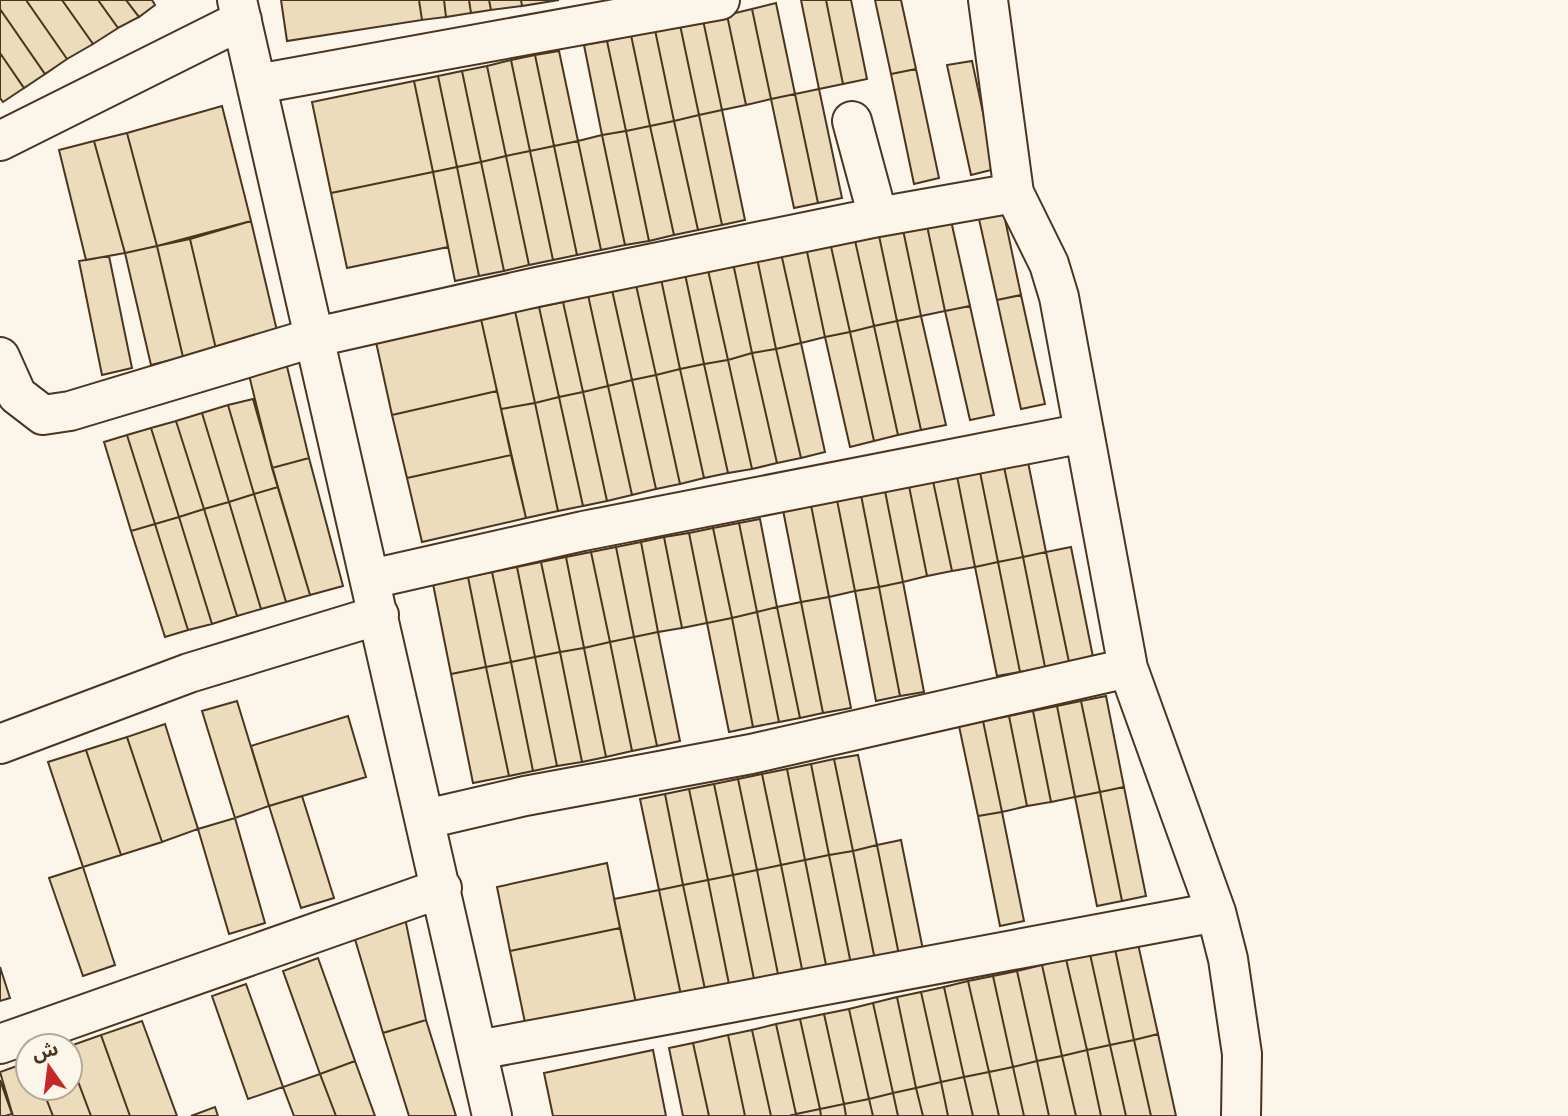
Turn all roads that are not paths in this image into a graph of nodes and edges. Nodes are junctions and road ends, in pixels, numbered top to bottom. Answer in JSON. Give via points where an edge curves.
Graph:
{"nodes":[{"id":1,"x":720,"y":0,"type":"edge"},
{"id":2,"x":988,"y":0,"type":"edge"},
{"id":3,"x":240,"y":10,"type":"edge"},
{"id":4,"x":257,"y":84,"type":"junction"},
{"id":5,"x":852,"y":121,"type":"dead end"},
{"id":6,"x":0,"y":141,"type":"edge"},
{"id":7,"x":1014,"y":193,"type":"junction"},
{"id":8,"x":878,"y":217,"type":"junction"},
{"id":9,"x":316,"y":337,"type":"junction"},
{"id":10,"x":0,"y":357,"type":"edge"},
{"id":11,"x":1084,"y":432,"type":"junction"},
{"id":12,"x":371,"y":579,"type":"junction"},
{"id":13,"x":379,"y":615,"type":"junction"},
{"id":14,"x":1128,"y":668,"type":"junction"},
{"id":15,"x":0,"y":744,"type":"edge"},
{"id":16,"x":426,"y":819,"type":"junction"},
{"id":17,"x":442,"y":888,"type":"junction"},
{"id":18,"x":1216,"y":912,"type":"junction"},
{"id":19,"x":0,"y":1044,"type":"edge"},
{"id":20,"x":478,"y":1051,"type":"junction"},
{"id":21,"x":492,"y":1116,"type":"edge"},
{"id":22,"x":1241,"y":1116,"type":"edge"}],
"edges":[{"from":1,"to":4,"type":"street"},
{"from":2,"to":7,"type":"street"},
{"from":3,"to":4,"type":"street"},
{"from":3,"to":6,"type":"street"},
{"from":4,"to":9,"type":"street"},
{"from":5,"to":8,"type":"street"},
{"from":7,"to":8,"type":"street"},
{"from":7,"to":11,"type":"street","via":[[1055,280]]},
{"from":8,"to":9,"type":"street"},
{"from":9,"to":10,"type":"street","via":[[70,411],[43,415],[17,395]]},
{"from":9,"to":12,"type":"street"},
{"from":11,"to":12,"type":"street","via":[[583,531]]},
{"from":11,"to":14,"type":"street"},
{"from":12,"to":13,"type":"street"},
{"from":13,"to":15,"type":"street","via":[[189,673]]},
{"from":13,"to":16,"type":"street"},
{"from":14,"to":16,"type":"street","via":[[751,754]]},
{"from":14,"to":18,"type":"street"},
{"from":16,"to":17,"type":"street"},
{"from":17,"to":19,"type":"street"},
{"from":17,"to":20,"type":"street"},
{"from":18,"to":20,"type":"street"},
{"from":18,"to":22,"type":"street","via":[[1237,1006]]},
{"from":20,"to":21,"type":"street"}]}
